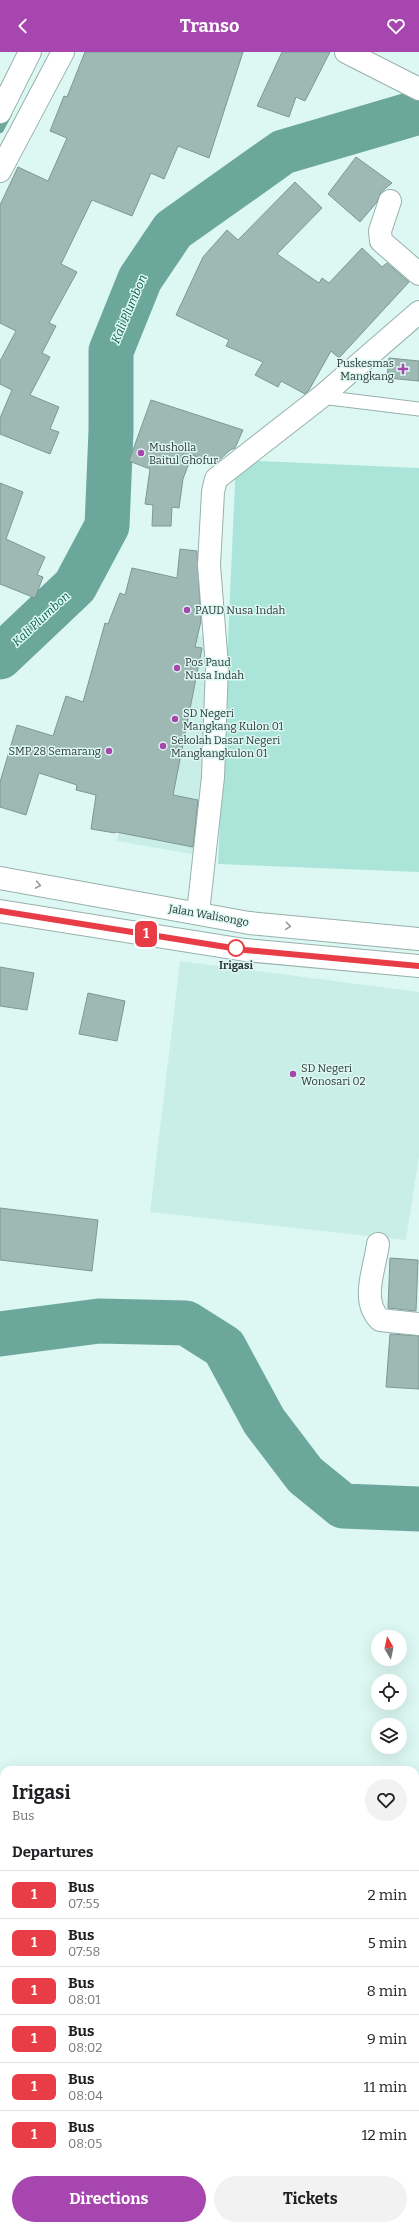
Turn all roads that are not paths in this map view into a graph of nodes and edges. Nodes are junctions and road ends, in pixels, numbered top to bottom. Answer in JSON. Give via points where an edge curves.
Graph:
{"nodes":[{"id":1,"x":63,"y":52,"type":"edge"},
{"id":2,"x":346,"y":52,"type":"edge"},
{"id":3,"x":33,"y":70,"type":"edge"},
{"id":4,"x":419,"y":89,"type":"edge"},
{"id":5,"x":0,"y":112,"type":"edge"},
{"id":6,"x":6,"y":145,"type":"edge"},
{"id":7,"x":0,"y":171,"type":"edge"},
{"id":8,"x":390,"y":201,"type":"dead end"},
{"id":9,"x":419,"y":274,"type":"edge"},
{"id":10,"x":419,"y":312,"type":"edge"},
{"id":11,"x":321,"y":397,"type":"junction"},
{"id":12,"x":419,"y":409,"type":"edge"},
{"id":13,"x":0,"y":878,"type":"edge"},
{"id":14,"x":0,"y":911,"type":"edge"},
{"id":15,"x":198,"y":913,"type":"junction"},
{"id":16,"x":419,"y":939,"type":"edge"},
{"id":17,"x":419,"y":966,"type":"edge"},
{"id":18,"x":378,"y":1244,"type":"dead end"},
{"id":19,"x":419,"y":1324,"type":"edge"}],
"edges":[{"from":1,"to":3,"type":"main road"},
{"from":2,"to":4,"type":"main road"},
{"from":3,"to":5,"type":"main road"},
{"from":3,"to":6,"type":"main road"},
{"from":6,"to":7,"type":"main road"},
{"from":8,"to":9,"type":"main road","via":[[380,231],[382,241]]},
{"from":10,"to":11,"type":"main road"},
{"from":11,"to":12,"type":"lane"},
{"from":11,"to":15,"type":"main road","via":[[216,479],[209,565],[217,666],[213,777]]},
{"from":13,"to":15,"type":"main road","name":"Jalan Walisongo","one_way":true},
{"from":14,"to":17,"type":"main road","via":[[245,950]]},
{"from":15,"to":16,"type":"main road","name":"Jalan Walisongo","one_way":true,"via":[[249,923]]},
{"from":18,"to":19,"type":"main road","via":[[370,1286],[372,1312],[380,1320]]}]}
